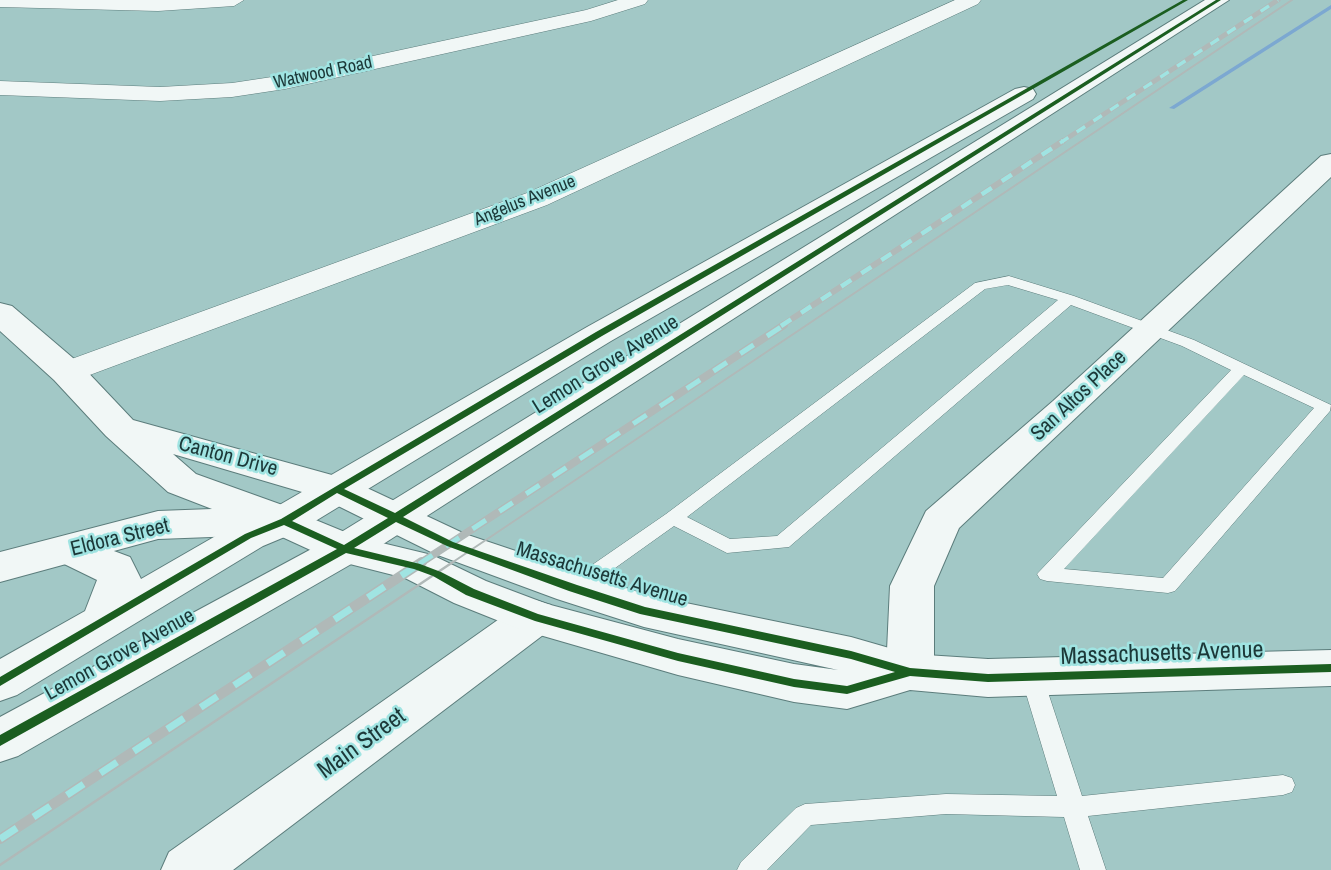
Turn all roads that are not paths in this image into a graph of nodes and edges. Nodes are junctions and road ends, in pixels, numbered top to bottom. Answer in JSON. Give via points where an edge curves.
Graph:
{"nodes":[{"id":1,"x":234,"y":0,"type":"edge"},
{"id":2,"x":971,"y":0,"type":"edge"},
{"id":3,"x":1186,"y":0,"type":"edge"},
{"id":4,"x":1219,"y":0,"type":"edge"},
{"id":5,"x":0,"y":1,"type":"edge"},
{"id":6,"x":633,"y":1,"type":"edge"},
{"id":7,"x":161,"y":2,"type":"edge"},
{"id":8,"x":0,"y":88,"type":"edge"},
{"id":9,"x":1331,"y":162,"type":"edge"},
{"id":10,"x":1069,"y":299,"type":"junction"},
{"id":11,"x":0,"y":313,"type":"edge"},
{"id":12,"x":1150,"y":330,"type":"junction"},
{"id":13,"x":1242,"y":368,"type":"junction"},
{"id":14,"x":67,"y":372,"type":"junction"},
{"id":15,"x":120,"y":428,"type":"junction"},
{"id":16,"x":336,"y":489,"type":"junction"},
{"id":17,"x":398,"y":517,"type":"junction"},
{"id":18,"x":673,"y":518,"type":"junction"},
{"id":19,"x":284,"y":521,"type":"junction"},
{"id":20,"x":345,"y":549,"type":"junction"},
{"id":21,"x":71,"y":550,"type":"junction"},
{"id":22,"x":0,"y":567,"type":"edge"},
{"id":23,"x":554,"y":603,"type":"junction"},
{"id":24,"x":104,"y":620,"type":"junction"},
{"id":25,"x":1331,"y":668,"type":"edge"},
{"id":26,"x":910,"y":672,"type":"junction"},
{"id":27,"x":1032,"y":677,"type":"junction"},
{"id":28,"x":0,"y":682,"type":"edge"},
{"id":29,"x":0,"y":741,"type":"edge"},
{"id":30,"x":1283,"y":785,"type":"dead end"},
{"id":31,"x":1074,"y":807,"type":"junction"},
{"id":32,"x":189,"y":870,"type":"edge"},
{"id":33,"x":750,"y":870,"type":"edge"},
{"id":34,"x":1093,"y":870,"type":"edge"}],
"edges":[{"from":1,"to":7,"type":"street"},
{"from":2,"to":14,"type":"street","name":"Angelus Avenue","via":[[537,199]]},
{"from":3,"to":16,"type":"main road","name":"Lemon Grove Avenue"},
{"from":4,"to":17,"type":"main road","name":"Lemon Grove Avenue"},
{"from":5,"to":7,"type":"street"},
{"from":6,"to":8,"type":"street","name":"Watwood Road","via":[[590,15],[259,87],[170,94]]},
{"from":9,"to":12,"type":"main road","name":"San Altos Place"},
{"from":10,"to":12,"type":"lane"},
{"from":10,"to":18,"type":"lane","via":[[1009,281],[980,286]]},
{"from":10,"to":18,"type":"lane","via":[[782,542],[727,546]]},
{"from":11,"to":14,"type":"main road","name":"Canton Drive"},
{"from":12,"to":13,"type":"lane"},
{"from":12,"to":26,"type":"main road","name":"San Altos Place","via":[[941,521],[912,586]]},
{"from":13,"to":13,"type":"lane","via":[[1205,407],[1046,574],[1168,586],[1324,407]]},
{"from":14,"to":15,"type":"main road","name":"Canton Drive"},
{"from":15,"to":16,"type":"main road","name":"Canton Drive"},
{"from":15,"to":19,"type":"main road","name":"Canton Drive","via":[[182,483]]},
{"from":16,"to":17,"type":"main road","name":"Massachusetts Avenue"},
{"from":16,"to":19,"type":"main road","name":"Lemon Grove Avenue"},
{"from":17,"to":20,"type":"main road","name":"Lemon Grove Avenue"},
{"from":17,"to":23,"type":"main road","name":"Massachusetts Avenue"},
{"from":18,"to":23,"type":"lane"},
{"from":19,"to":20,"type":"main road","name":"Massachusetts Avenue"},
{"from":19,"to":21,"type":"main road","name":"Eldora Street","via":[[158,525]]},
{"from":19,"to":24,"type":"main road","name":"Lemon Grove Avenue","via":[[248,536]]},
{"from":20,"to":23,"type":"main road","name":"Massachusetts Avenue"},
{"from":20,"to":29,"type":"main road","name":"Lemon Grove Avenue"},
{"from":21,"to":22,"type":"main road","name":"Eldora Street"},
{"from":21,"to":24,"type":"main road","via":[[114,568],[119,580]]},
{"from":23,"to":26,"type":"main road","name":"Massachusetts Avenue","via":[[644,611]]},
{"from":23,"to":32,"type":"main road","name":"Main Street"},
{"from":24,"to":28,"type":"main road","name":"Lemon Grove Avenue"},
{"from":25,"to":27,"type":"main road","name":"Massachusetts Avenue"},
{"from":26,"to":27,"type":"main road","name":"Massachusetts Avenue"},
{"from":27,"to":31,"type":"lane"},
{"from":30,"to":31,"type":"lane"},
{"from":31,"to":33,"type":"lane","via":[[946,804],[805,815]]},
{"from":31,"to":34,"type":"lane"}]}
